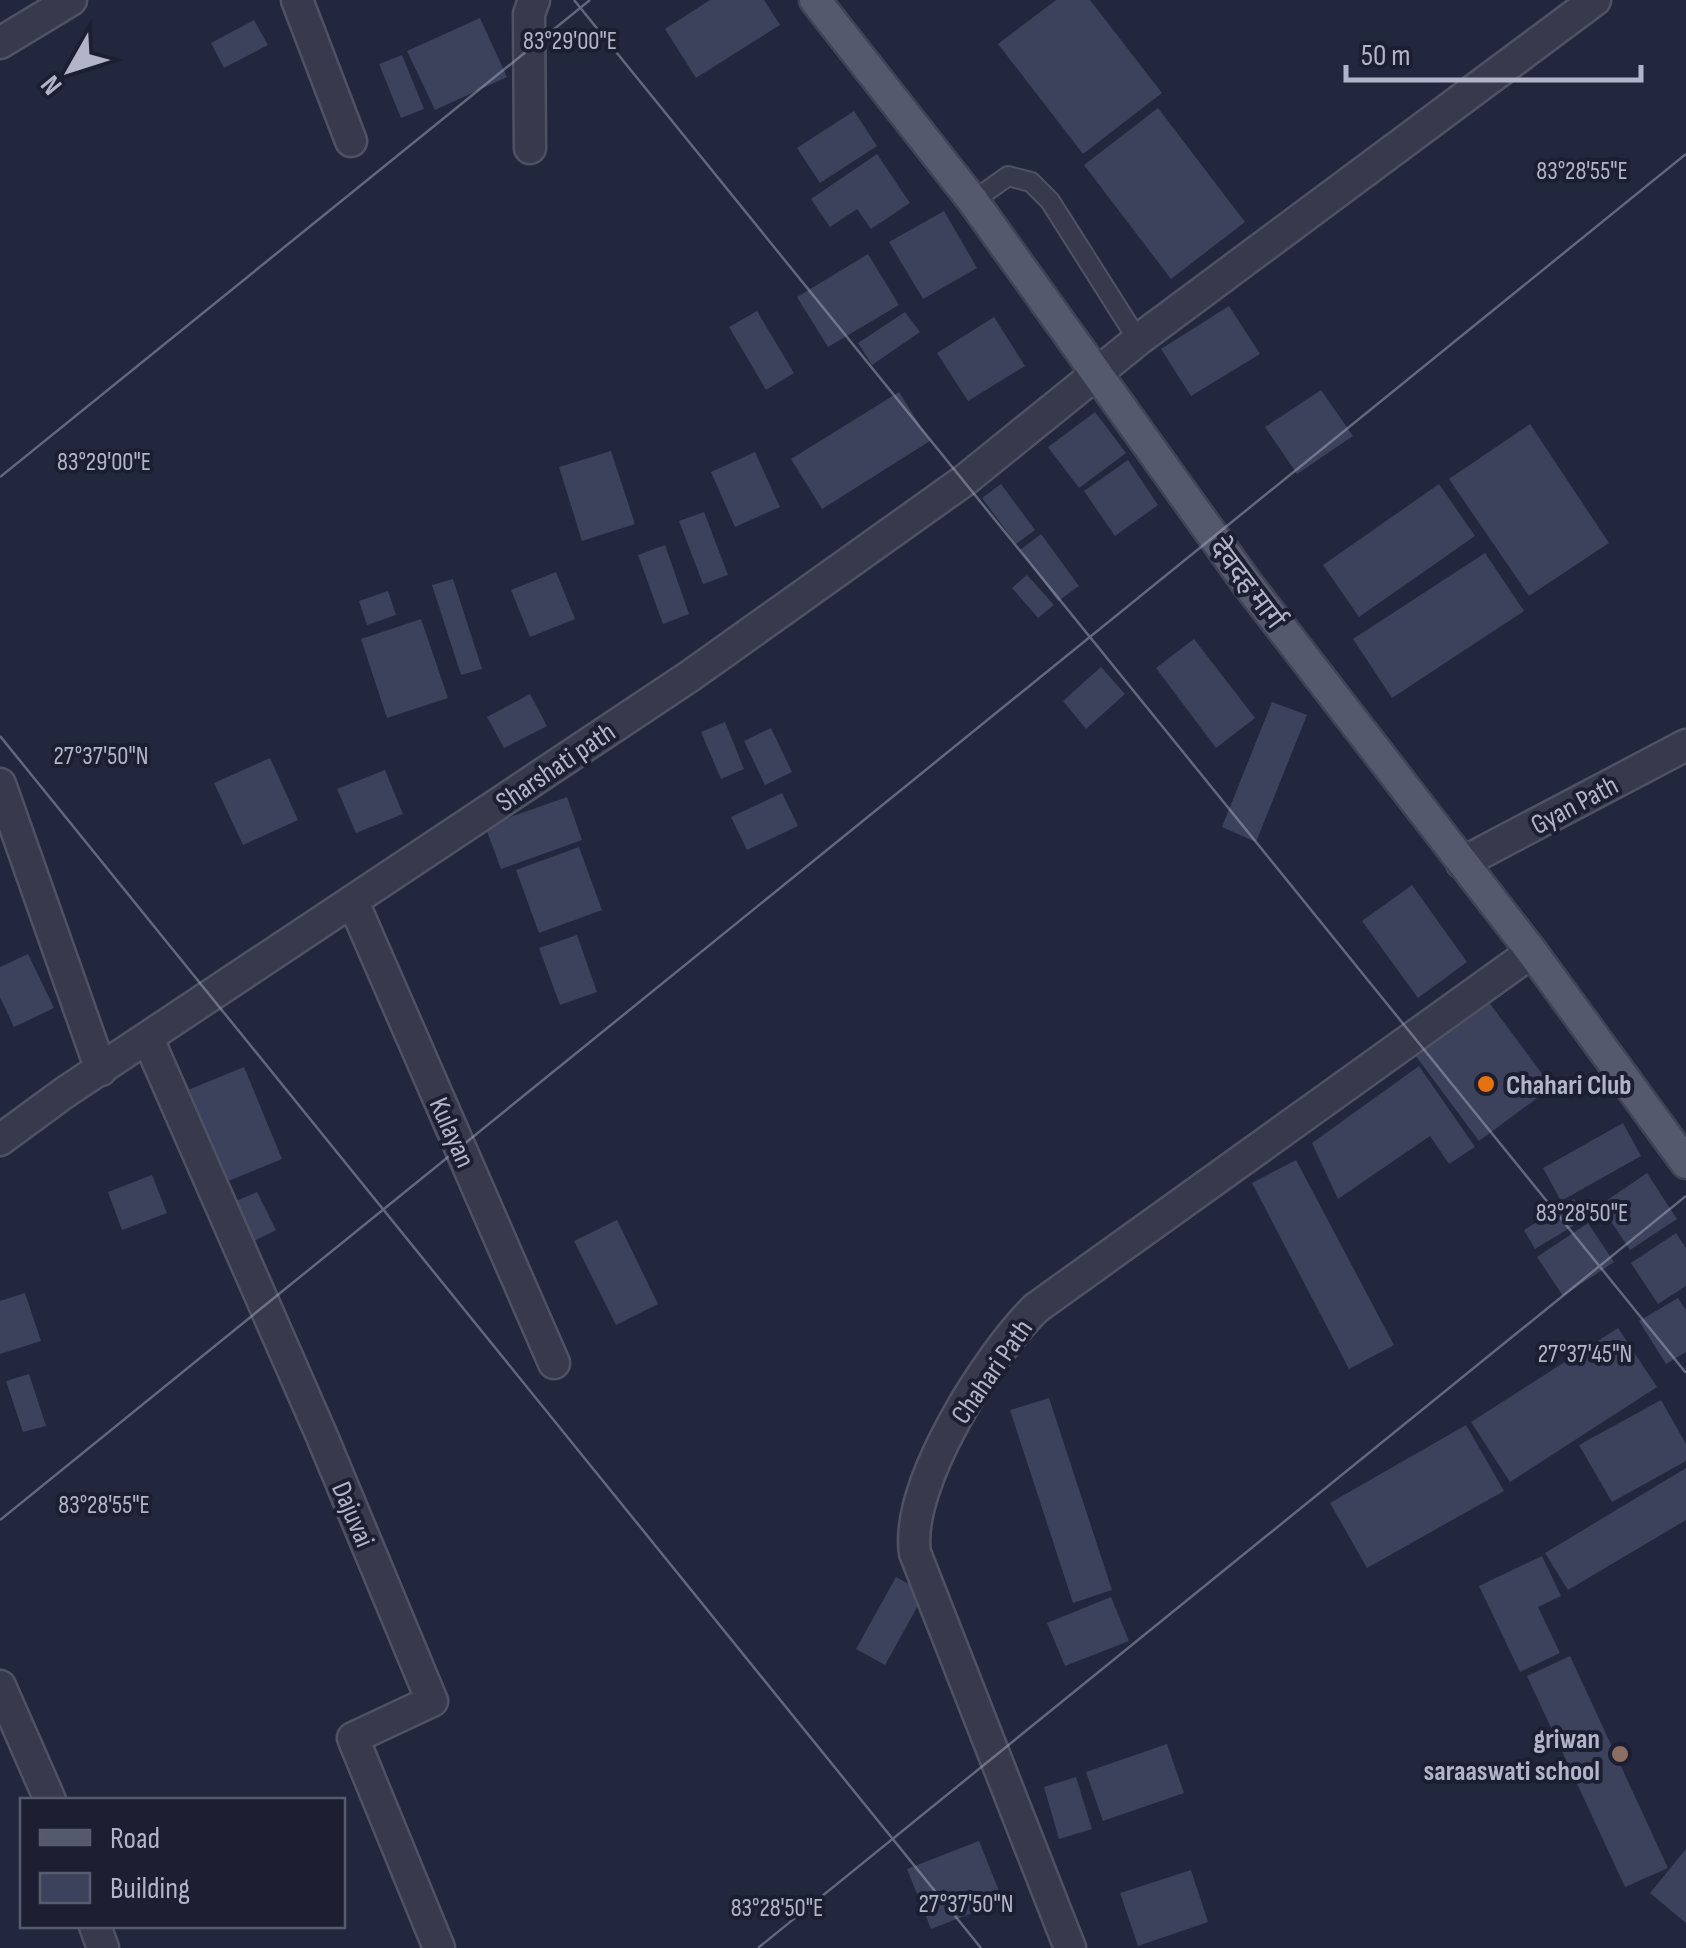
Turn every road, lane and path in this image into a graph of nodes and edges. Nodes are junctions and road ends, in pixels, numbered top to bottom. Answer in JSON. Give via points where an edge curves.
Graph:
{"nodes":[{"id":1,"x":72,"y":0,"type":"edge"},
{"id":2,"x":297,"y":0,"type":"edge"},
{"id":3,"x":534,"y":0,"type":"edge"},
{"id":4,"x":816,"y":0,"type":"edge"},
{"id":5,"x":1595,"y":0,"type":"edge"},
{"id":6,"x":0,"y":42,"type":"edge"},
{"id":7,"x":351,"y":142,"type":"dead end"},
{"id":8,"x":530,"y":148,"type":"dead end"},
{"id":9,"x":972,"y":201,"type":"junction"},
{"id":10,"x":1138,"y":340,"type":"junction"},
{"id":11,"x":1096,"y":372,"type":"junction"},
{"id":12,"x":1686,"y":744,"type":"edge"},
{"id":13,"x":0,"y":784,"type":"edge"},
{"id":14,"x":12,"y":852,"type":"edge"},
{"id":15,"x":1462,"y":863,"type":"junction"},
{"id":16,"x":353,"y":902,"type":"junction"},
{"id":17,"x":1532,"y":952,"type":"junction"},
{"id":18,"x":148,"y":1040,"type":"junction"},
{"id":19,"x":101,"y":1070,"type":"junction"},
{"id":20,"x":0,"y":1140,"type":"edge"},
{"id":21,"x":1686,"y":1163,"type":"edge"},
{"id":22,"x":554,"y":1363,"type":"dead end"},
{"id":23,"x":0,"y":1686,"type":"edge"},
{"id":24,"x":49,"y":1798,"type":"edge"},
{"id":25,"x":439,"y":1948,"type":"edge"},
{"id":26,"x":1070,"y":1948,"type":"edge"}],
"edges":[{"from":1,"to":6,"type":"street"},
{"from":2,"to":7,"type":"street"},
{"from":3,"to":8,"type":"street"},
{"from":4,"to":9,"type":"main road","name":"देवदह मार्ग"},
{"from":5,"to":10,"type":"street","name":"Sharshati path"},
{"from":9,"to":10,"type":"lane","via":[[1008,176],[1031,182],[1050,201]]},
{"from":9,"to":11,"type":"main road","name":"देवदह मार्ग"},
{"from":10,"to":11,"type":"street","name":"Sharshati path"},
{"from":11,"to":15,"type":"main road","name":"देवदह मार्ग","via":[[1249,586]]},
{"from":11,"to":16,"type":"street","name":"Sharshati path","via":[[965,480],[690,676]]},
{"from":12,"to":15,"type":"street","name":"Gyan Path"},
{"from":13,"to":14,"type":"street"},
{"from":14,"to":19,"type":"street"},
{"from":15,"to":17,"type":"main road","name":"देवदह मार्ग"},
{"from":16,"to":18,"type":"street","name":"Sharshati path"},
{"from":16,"to":22,"type":"street","name":"Kulayan"},
{"from":17,"to":21,"type":"main road","name":"देवदह मार्ग"},
{"from":17,"to":26,"type":"street","name":"Chahari Path","via":[[1036,1308],[1001,1346],[954,1419],[918,1508],[915,1553]]},
{"from":18,"to":19,"type":"street","name":"Sharshati path"},
{"from":18,"to":25,"type":"street","name":"Dajuvai","via":[[432,1701],[353,1738]]},
{"from":19,"to":20,"type":"street","name":"Sharshati path"},
{"from":23,"to":24,"type":"street"}]}
